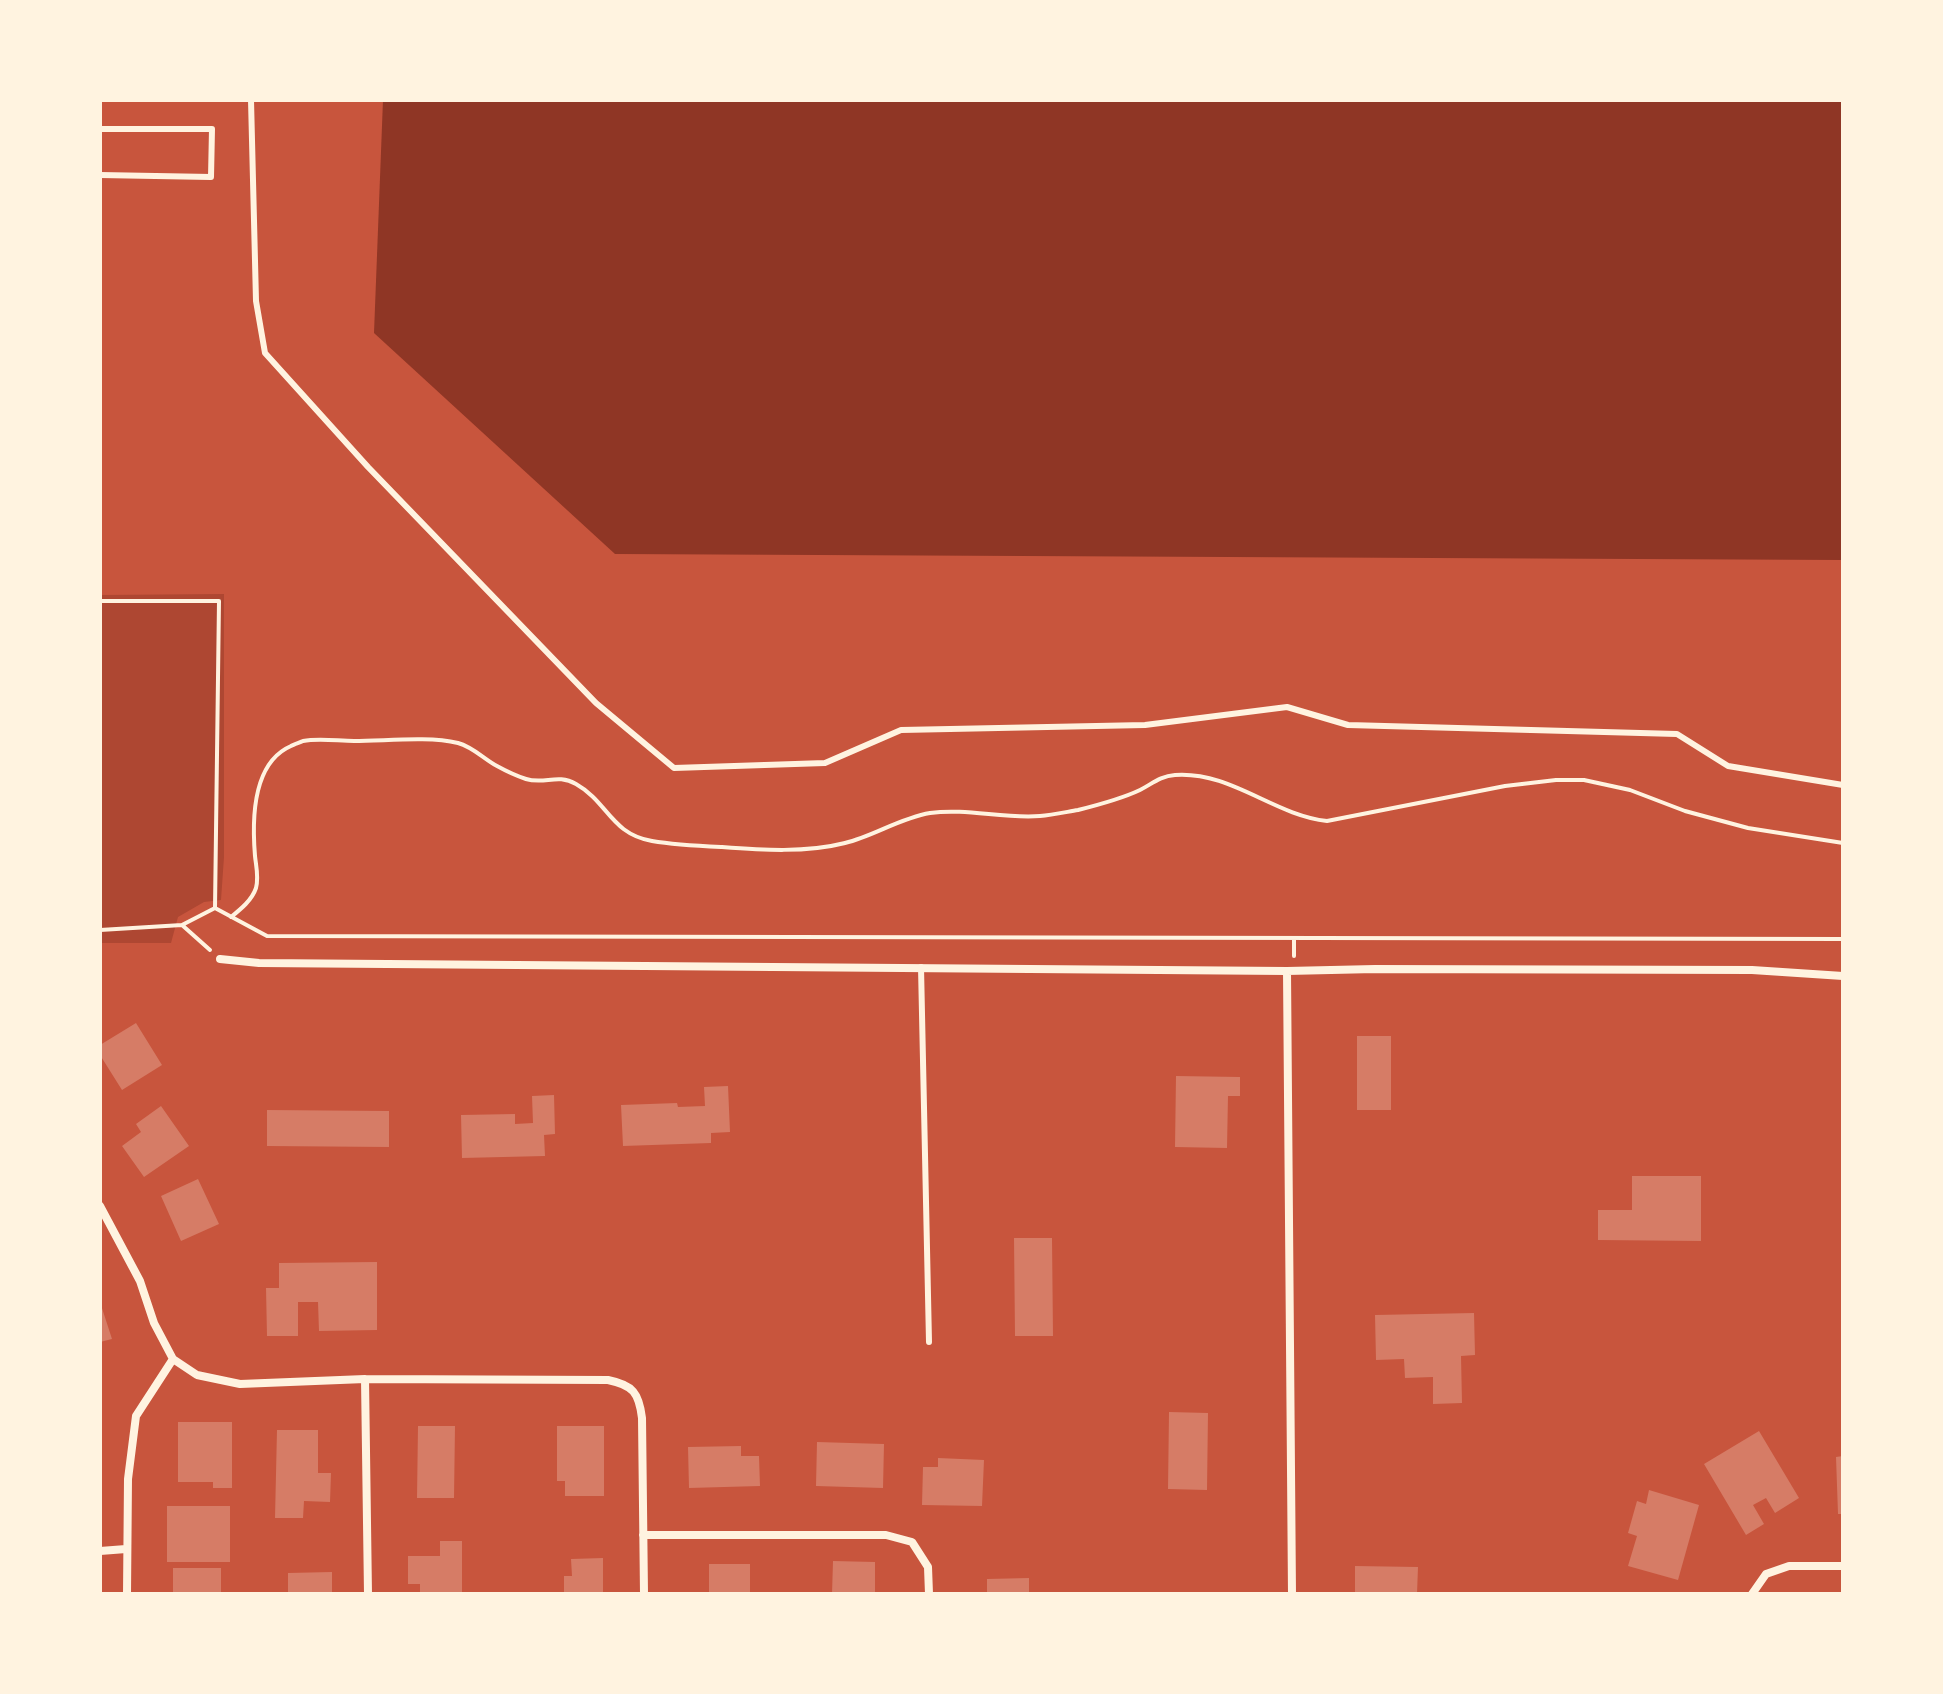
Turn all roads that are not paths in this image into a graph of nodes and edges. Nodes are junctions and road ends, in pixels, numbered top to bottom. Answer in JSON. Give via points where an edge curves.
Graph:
{"nodes":[{"id":1,"x":251,"y":100,"type":"edge"},
{"id":2,"x":100,"y":129,"type":"edge"},
{"id":3,"x":100,"y":175,"type":"edge"},
{"id":4,"x":1843,"y":785,"type":"edge"},
{"id":5,"x":220,"y":959,"type":"road end"},
{"id":6,"x":921,"y":967,"type":"junction"},
{"id":7,"x":1290,"y":971,"type":"junction"},
{"id":8,"x":1843,"y":976,"type":"edge"},
{"id":9,"x":100,"y":1206,"type":"edge"},
{"id":10,"x":929,"y":1342,"type":"dead end"},
{"id":11,"x":173,"y":1359,"type":"junction"},
{"id":12,"x":365,"y":1379,"type":"junction"},
{"id":13,"x":643,"y":1535,"type":"junction"},
{"id":14,"x":126,"y":1549,"type":"junction"},
{"id":15,"x":100,"y":1551,"type":"edge"},
{"id":16,"x":1843,"y":1566,"type":"edge"},
{"id":17,"x":127,"y":1594,"type":"edge"},
{"id":18,"x":368,"y":1594,"type":"edge"},
{"id":19,"x":644,"y":1594,"type":"edge"},
{"id":20,"x":929,"y":1594,"type":"edge"},
{"id":21,"x":1292,"y":1594,"type":"edge"},
{"id":22,"x":1752,"y":1594,"type":"edge"}],
"edges":[{"from":1,"to":4,"type":"lane","via":[[256,301],[265,353],[596,703],[674,768],[825,763],[901,730],[1145,725],[1287,707],[1348,725],[1677,734],[1728,766]]},
{"from":2,"to":3,"type":"lane","via":[[212,129],[211,177]]},
{"from":5,"to":6,"type":"street"},
{"from":6,"to":7,"type":"street"},
{"from":6,"to":10,"type":"lane"},
{"from":7,"to":8,"type":"street","via":[[1752,970]]},
{"from":7,"to":21,"type":"street"},
{"from":9,"to":11,"type":"street"},
{"from":11,"to":12,"type":"street","via":[[197,1375],[240,1384]]},
{"from":11,"to":14,"type":"street","via":[[136,1416]]},
{"from":12,"to":13,"type":"street","via":[[622,1382],[634,1390],[642,1418]]},
{"from":12,"to":18,"type":"street"},
{"from":13,"to":19,"type":"street"},
{"from":13,"to":20,"type":"street","via":[[886,1535],[912,1542],[928,1567]]},
{"from":14,"to":15,"type":"street"},
{"from":14,"to":17,"type":"street"},
{"from":16,"to":22,"type":"street","via":[[1789,1566],[1766,1574]]}]}
